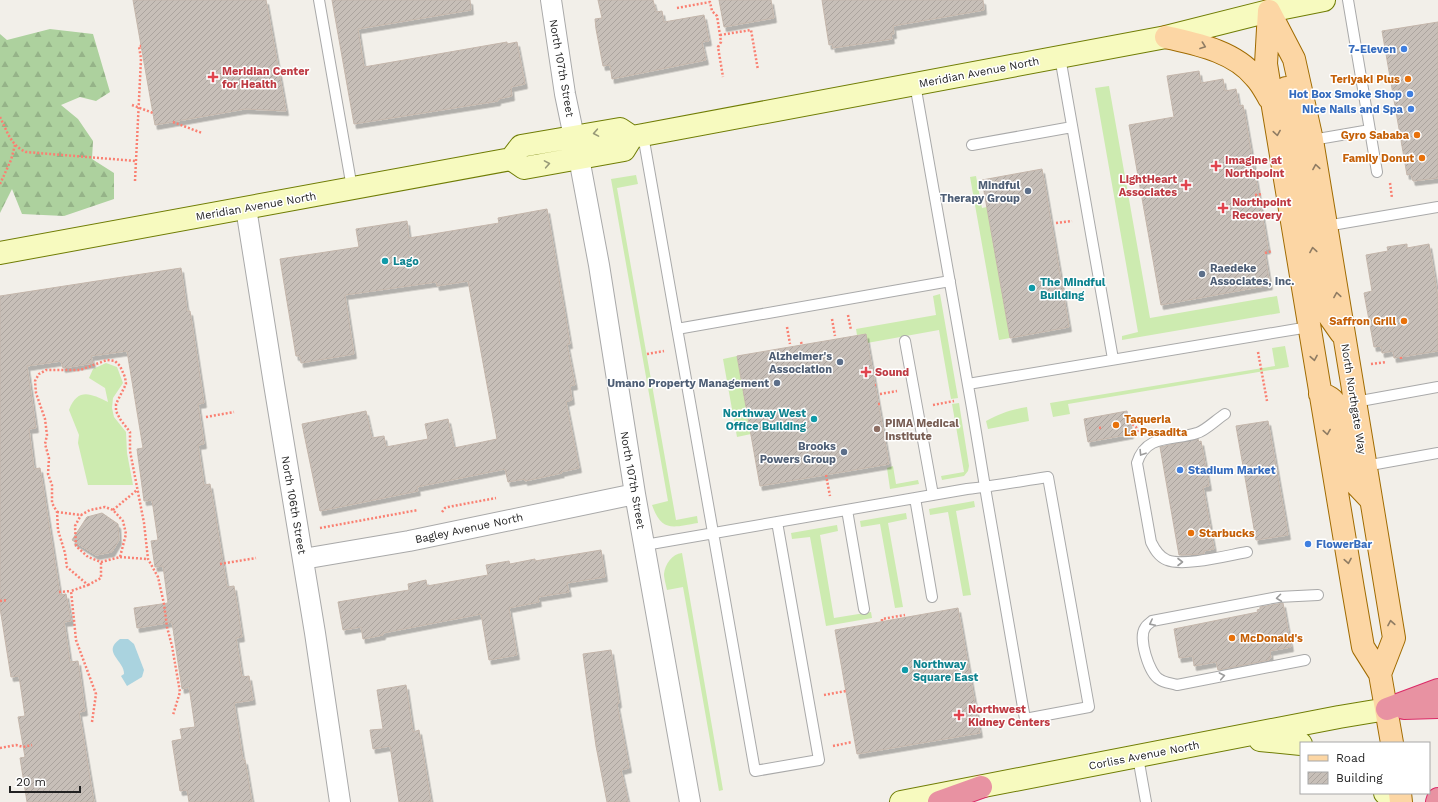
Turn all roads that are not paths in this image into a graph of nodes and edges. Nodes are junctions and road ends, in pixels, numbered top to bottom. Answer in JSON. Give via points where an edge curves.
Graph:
{"nodes":[{"id":1,"x":320,"y":0,"type":"edge"},
{"id":2,"x":551,"y":0,"type":"edge"},
{"id":3,"x":1324,"y":0,"type":"edge"},
{"id":4,"x":1348,"y":0,"type":"edge"},
{"id":5,"x":1265,"y":5,"type":"edge"},
{"id":6,"x":1166,"y":37,"type":"junction"},
{"id":7,"x":1060,"y":57,"type":"junction"},
{"id":8,"x":915,"y":84,"type":"junction"},
{"id":9,"x":1272,"y":102,"type":"junction"},
{"id":10,"x":1072,"y":127,"type":"junction"},
{"id":11,"x":1370,"y":130,"type":"junction"},
{"id":12,"x":638,"y":136,"type":"junction"},
{"id":13,"x":574,"y":137,"type":"junction"},
{"id":14,"x":1312,"y":140,"type":"junction"},
{"id":15,"x":972,"y":145,"type":"dead end"},
{"id":16,"x":579,"y":158,"type":"junction"},
{"id":17,"x":512,"y":159,"type":"junction"},
{"id":18,"x":1376,"y":172,"type":"dead end"},
{"id":19,"x":352,"y":188,"type":"junction"},
{"id":20,"x":1438,"y":207,"type":"edge"},
{"id":21,"x":246,"y":208,"type":"junction"},
{"id":22,"x":1326,"y":226,"type":"junction"},
{"id":23,"x":0,"y":253,"type":"edge"},
{"id":24,"x":950,"y":281,"type":"junction"},
{"id":25,"x":1309,"y":327,"type":"junction"},
{"id":26,"x":677,"y":329,"type":"junction"},
{"id":27,"x":1344,"y":338,"type":"junction"},
{"id":28,"x":905,"y":341,"type":"dead end"},
{"id":29,"x":1113,"y":359,"type":"junction"},
{"id":30,"x":968,"y":384,"type":"junction"},
{"id":31,"x":1438,"y":387,"type":"edge"},
{"id":32,"x":1320,"y":394,"type":"junction"},
{"id":33,"x":1355,"y":402,"type":"junction"},
{"id":34,"x":1225,"y":414,"type":"dead end"},
{"id":35,"x":1438,"y":454,"type":"edge"},
{"id":36,"x":1365,"y":466,"type":"junction"},
{"id":37,"x":985,"y":487,"type":"junction"},
{"id":38,"x":635,"y":494,"type":"junction"},
{"id":39,"x":932,"y":495,"type":"junction"},
{"id":40,"x":915,"y":498,"type":"junction"},
{"id":41,"x":1370,"y":499,"type":"junction"},
{"id":42,"x":847,"y":510,"type":"junction"},
{"id":43,"x":777,"y":522,"type":"junction"},
{"id":44,"x":713,"y":534,"type":"junction"},
{"id":45,"x":645,"y":545,"type":"junction"},
{"id":46,"x":1247,"y":552,"type":"dead end"},
{"id":47,"x":303,"y":559,"type":"junction"},
{"id":48,"x":1318,"y":595,"type":"dead end"},
{"id":49,"x":932,"y":597,"type":"dead end"},
{"id":50,"x":864,"y":609,"type":"dead end"},
{"id":51,"x":1305,"y":660,"type":"dead end"},
{"id":52,"x":1380,"y":674,"type":"junction"},
{"id":53,"x":1438,"y":690,"type":"edge"},
{"id":54,"x":1438,"y":707,"type":"edge"},
{"id":55,"x":1387,"y":709,"type":"junction"},
{"id":56,"x":1231,"y":738,"type":"junction"},
{"id":57,"x":1392,"y":742,"type":"edge"},
{"id":58,"x":1300,"y":744,"type":"edge"},
{"id":59,"x":1138,"y":757,"type":"junction"},
{"id":60,"x":981,"y":787,"type":"junction"},
{"id":61,"x":1386,"y":794,"type":"edge"},
{"id":62,"x":1438,"y":799,"type":"edge"},
{"id":63,"x":340,"y":802,"type":"edge"},
{"id":64,"x":690,"y":802,"type":"edge"},
{"id":65,"x":901,"y":802,"type":"edge"},
{"id":66,"x":939,"y":802,"type":"edge"},
{"id":67,"x":1146,"y":802,"type":"edge"},
{"id":68,"x":1394,"y":802,"type":"edge"},
{"id":69,"x":1437,"y":802,"type":"edge"}],
"edges":[{"from":1,"to":19,"type":"lane"},
{"from":2,"to":13,"type":"street","name":"North 107th Street"},
{"from":3,"to":5,"type":"street","name":"Meridian Avenue North"},
{"from":4,"to":11,"type":"lane"},
{"from":5,"to":6,"type":"street","name":"Meridian Avenue North"},
{"from":5,"to":9,"type":"main road","via":[[1266,64]]},
{"from":5,"to":14,"type":"main road","name":"North Northgate Way","via":[[1294,58]]},
{"from":27,"to":5,"type":"main road","one_way":true,"via":[[1322,306],[1290,114]]},
{"from":6,"to":7,"type":"street","name":"Meridian Avenue North"},
{"from":6,"to":9,"type":"main road","one_way":true,"via":[[1197,44],[1238,62],[1255,76]]},
{"from":7,"to":8,"type":"street","name":"Meridian Avenue North"},
{"from":7,"to":10,"type":"lane"},
{"from":8,"to":12,"type":"street","name":"Meridian Avenue North"},
{"from":8,"to":24,"type":"lane"},
{"from":9,"to":25,"type":"main road","one_way":true},
{"from":10,"to":15,"type":"lane"},
{"from":10,"to":29,"type":"lane"},
{"from":11,"to":14,"type":"lane"},
{"from":11,"to":18,"type":"lane"},
{"from":12,"to":13,"type":"street","one_way":true,"via":[[620,128]]},
{"from":12,"to":16,"type":"street","via":[[624,150]]},
{"from":12,"to":26,"type":"lane"},
{"from":13,"to":17,"type":"street","via":[[521,146]]},
{"from":22,"to":14,"type":"main road","name":"North Northgate Way","one_way":true},
{"from":17,"to":16,"type":"street","one_way":true,"via":[[524,168]]},
{"from":16,"to":38,"type":"street","name":"North 107th Street","via":[[599,265]]},
{"from":17,"to":19,"type":"street","name":"Meridian Avenue North"},
{"from":19,"to":21,"type":"street","name":"Meridian Avenue North"},
{"from":20,"to":22,"type":"lane"},
{"from":21,"to":23,"type":"street","name":"Meridian Avenue North"},
{"from":21,"to":47,"type":"street","name":"North 106th Street"},
{"from":27,"to":22,"type":"main road","name":"North Northgate Way","one_way":true},
{"from":24,"to":26,"type":"lane"},
{"from":24,"to":30,"type":"lane"},
{"from":25,"to":29,"type":"lane"},
{"from":25,"to":32,"type":"main road","one_way":true},
{"from":26,"to":44,"type":"lane"},
{"from":27,"to":33,"type":"main road","name":"North Northgate Way"},
{"from":28,"to":39,"type":"lane"},
{"from":29,"to":30,"type":"lane"},
{"from":30,"to":37,"type":"lane"},
{"from":31,"to":33,"type":"lane"},
{"from":32,"to":41,"type":"main road","via":[[1327,395],[1336,404],[1351,479]]},
{"from":32,"to":52,"type":"main road","one_way":true,"via":[[1363,647]]},
{"from":33,"to":36,"type":"main road","name":"North Northgate Way"},
{"from":34,"to":46,"type":"lane","one_way":true,"via":[[1198,433],[1159,440],[1151,444],[1144,448],[1137,463],[1151,542],[1160,556],[1180,563]]},
{"from":35,"to":36,"type":"lane"},
{"from":36,"to":41,"type":"main road","name":"North Northgate Way"},
{"from":37,"to":37,"type":"lane","via":[[1025,719],[1089,708],[1048,477]]},
{"from":37,"to":39,"type":"lane"},
{"from":38,"to":45,"type":"street","name":"North 107th Street"},
{"from":38,"to":47,"type":"street","name":"Bagley Avenue North","via":[[409,541]]},
{"from":39,"to":40,"type":"lane"},
{"from":40,"to":42,"type":"lane"},
{"from":40,"to":49,"type":"lane"},
{"from":52,"to":41,"type":"main road","name":"North Northgate Way","one_way":true,"via":[[1394,638]]},
{"from":42,"to":43,"type":"lane"},
{"from":42,"to":50,"type":"lane"},
{"from":43,"to":44,"type":"lane"},
{"from":43,"to":44,"type":"lane","via":[[819,760],[755,771]]},
{"from":44,"to":45,"type":"lane"},
{"from":45,"to":64,"type":"street","name":"North 107th Street"},
{"from":47,"to":63,"type":"street","name":"North 106th Street"},
{"from":48,"to":51,"type":"lane","one_way":true,"via":[[1278,597],[1152,622],[1144,628],[1142,636],[1147,662],[1152,672],[1159,679],[1177,685]]},
{"from":52,"to":55,"type":"main road"},
{"from":53,"to":55,"type":"highway"},
{"from":54,"to":55,"type":"highway"},
{"from":55,"to":56,"type":"street","name":"Corliss Avenue North"},
{"from":55,"to":57,"type":"main road"},
{"from":56,"to":58,"type":"street"},
{"from":56,"to":59,"type":"street","name":"Corliss Avenue North"},
{"from":59,"to":60,"type":"street","name":"Corliss Avenue North"},
{"from":59,"to":67,"type":"lane"},
{"from":60,"to":65,"type":"street","name":"Corliss Avenue North"},
{"from":60,"to":66,"type":"highway"},
{"from":61,"to":68,"type":"street"},
{"from":62,"to":69,"type":"highway"}]}
